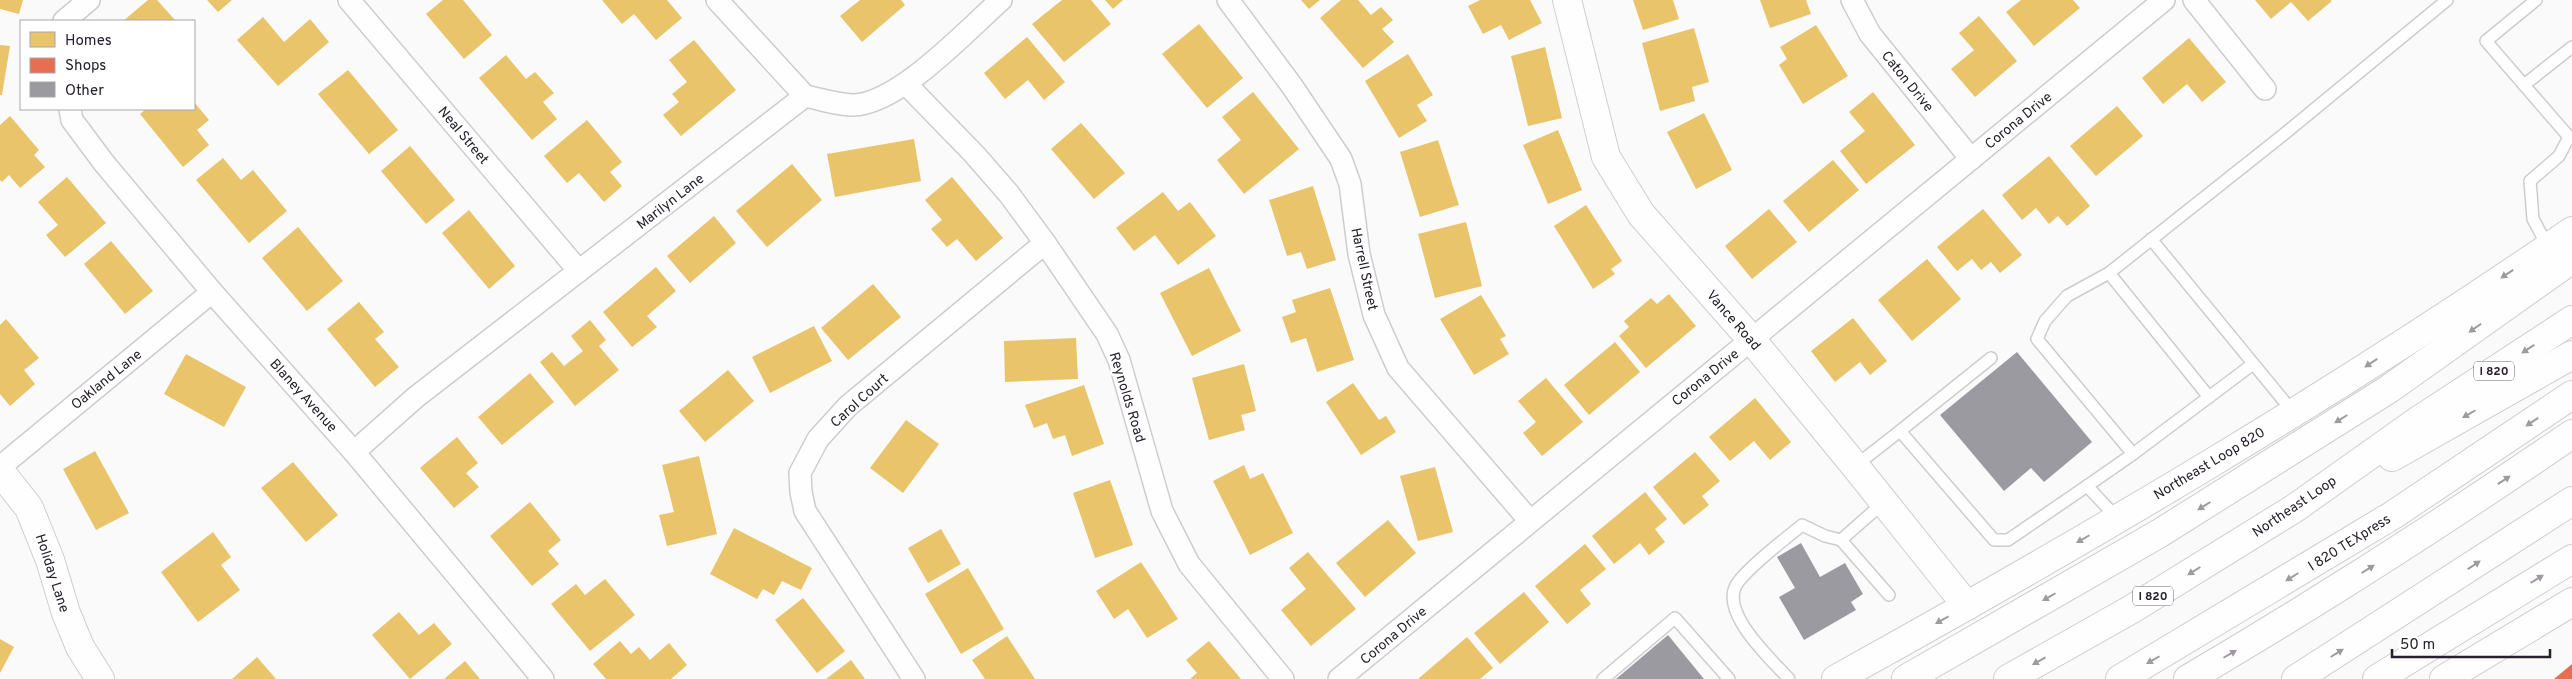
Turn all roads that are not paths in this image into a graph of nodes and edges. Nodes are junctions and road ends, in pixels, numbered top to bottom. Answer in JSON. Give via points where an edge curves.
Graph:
{"nodes":[{"id":1,"x":89,"y":0,"type":"edge"},
{"id":2,"x":348,"y":0,"type":"edge"},
{"id":3,"x":717,"y":0,"type":"edge"},
{"id":4,"x":1000,"y":0,"type":"edge"},
{"id":5,"x":1228,"y":0,"type":"edge"},
{"id":6,"x":1567,"y":0,"type":"edge"},
{"id":7,"x":1852,"y":0,"type":"edge"},
{"id":8,"x":2164,"y":0,"type":"edge"},
{"id":9,"x":2194,"y":0,"type":"edge"},
{"id":10,"x":2447,"y":0,"type":"edge"},
{"id":11,"x":2536,"y":0,"type":"edge"},
{"id":12,"x":65,"y":20,"type":"edge"},
{"id":13,"x":2572,"y":47,"type":"edge"},
{"id":14,"x":906,"y":84,"type":"junction"},
{"id":15,"x":2524,"y":85,"type":"junction"},
{"id":16,"x":2265,"y":89,"type":"dead end"},
{"id":17,"x":804,"y":96,"type":"junction"},
{"id":18,"x":70,"y":110,"type":"edge"},
{"id":19,"x":1970,"y":159,"type":"junction"},
{"id":20,"x":2572,"y":231,"type":"edge"},
{"id":21,"x":2151,"y":239,"type":"junction"},
{"id":22,"x":1045,"y":243,"type":"junction"},
{"id":23,"x":2560,"y":253,"type":"edge"},
{"id":24,"x":579,"y":271,"type":"junction"},
{"id":25,"x":2109,"y":272,"type":"junction"},
{"id":26,"x":212,"y":292,"type":"junction"},
{"id":27,"x":2572,"y":320,"type":"edge"},
{"id":28,"x":1751,"y":339,"type":"junction"},
{"id":29,"x":2572,"y":355,"type":"edge"},
{"id":30,"x":1991,"y":358,"type":"dead end"},
{"id":31,"x":2253,"y":364,"type":"junction"},
{"id":32,"x":2572,"y":395,"type":"edge"},
{"id":33,"x":2209,"y":397,"type":"junction"},
{"id":34,"x":2293,"y":412,"type":"junction"},
{"id":35,"x":1900,"y":431,"type":"junction"},
{"id":36,"x":2572,"y":434,"type":"edge"},
{"id":37,"x":354,"y":452,"type":"junction"},
{"id":38,"x":2133,"y":454,"type":"junction"},
{"id":39,"x":1856,"y":466,"type":"junction"},
{"id":40,"x":0,"y":467,"type":"edge"},
{"id":41,"x":0,"y":471,"type":"edge"},
{"id":42,"x":2087,"y":486,"type":"junction"},
{"id":43,"x":2572,"y":500,"type":"edge"},
{"id":44,"x":1884,"y":502,"type":"junction"},
{"id":45,"x":2295,"y":508,"type":"junction"},
{"id":46,"x":2118,"y":519,"type":"junction"},
{"id":47,"x":1530,"y":521,"type":"junction"},
{"id":48,"x":1841,"y":540,"type":"junction"},
{"id":49,"x":2572,"y":559,"type":"edge"},
{"id":50,"x":1889,"y":595,"type":"dead end"},
{"id":51,"x":2572,"y":602,"type":"edge"},
{"id":52,"x":1967,"y":606,"type":"junction"},
{"id":53,"x":100,"y":679,"type":"edge"},
{"id":54,"x":543,"y":679,"type":"edge"},
{"id":55,"x":914,"y":679,"type":"edge"},
{"id":56,"x":1283,"y":679,"type":"edge"},
{"id":57,"x":1339,"y":679,"type":"edge"},
{"id":58,"x":1602,"y":679,"type":"edge"},
{"id":59,"x":1729,"y":679,"type":"edge"},
{"id":60,"x":1789,"y":679,"type":"edge"},
{"id":61,"x":1836,"y":679,"type":"edge"},
{"id":62,"x":1906,"y":679,"type":"edge"},
{"id":63,"x":2008,"y":679,"type":"edge"},
{"id":64,"x":2120,"y":679,"type":"edge"},
{"id":65,"x":2188,"y":679,"type":"edge"},
{"id":66,"x":2296,"y":679,"type":"edge"},
{"id":67,"x":2376,"y":679,"type":"edge"},
{"id":68,"x":2444,"y":679,"type":"edge"}],
"edges":[{"from":1,"to":12,"type":"street"},
{"from":2,"to":24,"type":"street","name":"Neal Street"},
{"from":3,"to":17,"type":"street"},
{"from":4,"to":14,"type":"street"},
{"from":5,"to":47,"type":"street","name":"Harrell Street","via":[[1341,159],[1350,184],[1359,254],[1374,315],[1398,368]]},
{"from":6,"to":28,"type":"main road","name":"Vance Road","via":[[1606,158],[1641,214]]},
{"from":7,"to":19,"type":"street","name":"Caton Drive","via":[[1870,34]]},
{"from":8,"to":19,"type":"street","name":"Corona Drive"},
{"from":9,"to":16,"type":"street"},
{"from":10,"to":21,"type":"lane"},
{"from":11,"to":15,"type":"lane","via":[[2486,41]]},
{"from":13,"to":15,"type":"lane"},
{"from":14,"to":17,"type":"street","via":[[879,98],[854,105]]},
{"from":14,"to":22,"type":"street","name":"Reynolds Road","via":[[1009,194]]},
{"from":15,"to":23,"type":"lane","via":[[2569,137],[2559,156],[2530,181],[2534,219]]},
{"from":17,"to":24,"type":"street","name":"Marilyn Lane"},
{"from":18,"to":26,"type":"street","name":"Blaney Avenue","via":[[72,120],[104,163]]},
{"from":19,"to":28,"type":"street","name":"Corona Drive"},
{"from":20,"to":23,"type":"main road","name":"Northeast Loop 820"},
{"from":21,"to":25,"type":"lane"},
{"from":21,"to":31,"type":"lane"},
{"from":22,"to":55,"type":"street","name":"Carol Court","via":[[848,406],[818,439],[800,473],[805,511]]},
{"from":22,"to":56,"type":"street","name":"Reynolds Road","via":[[1107,334],[1119,360],[1162,511],[1189,564]]},
{"from":23,"to":34,"type":"main road","name":"Northeast Loop 820","one_way":true},
{"from":23,"to":62,"type":"main road","one_way":true,"via":[[2389,389],[2160,533]]},
{"from":24,"to":37,"type":"street","name":"Marilyn Lane","via":[[416,397]]},
{"from":25,"to":33,"type":"lane"},
{"from":25,"to":38,"type":"lane","via":[[2067,296],[2045,321],[2037,340]]},
{"from":26,"to":37,"type":"street","name":"Blaney Avenue"},
{"from":26,"to":40,"type":"street","name":"Oakland Lane"},
{"from":27,"to":45,"type":"main road","name":"Northeast Loop","number":"I 820","one_way":true,"via":[[2419,420]]},
{"from":28,"to":39,"type":"main road","name":"Vance Road"},
{"from":28,"to":47,"type":"street","name":"Corona Drive"},
{"from":29,"to":45,"type":"main road","one_way":true,"via":[[2428,438]]},
{"from":30,"to":35,"type":"lane"},
{"from":31,"to":33,"type":"lane"},
{"from":31,"to":34,"type":"lane"},
{"from":32,"to":64,"type":"main road","name":"I 820 TEXpress","one_way":true,"via":[[2393,515]]},
{"from":33,"to":38,"type":"lane"},
{"from":34,"to":46,"type":"main road","name":"Northeast Loop 820"},
{"from":35,"to":39,"type":"lane"},
{"from":35,"to":42,"type":"lane","via":[[1994,540],[2008,540]]},
{"from":65,"to":36,"type":"main road","one_way":true,"via":[[2422,534]]},
{"from":37,"to":54,"type":"street","name":"Blaney Avenue"},
{"from":38,"to":42,"type":"lane"},
{"from":39,"to":44,"type":"main road","name":"Vance Road"},
{"from":41,"to":53,"type":"main road","name":"Holiday Lane","via":[[29,508],[80,647]]},
{"from":42,"to":46,"type":"lane"},
{"from":66,"to":43,"type":"main road","one_way":true},
{"from":44,"to":48,"type":"lane"},
{"from":44,"to":52,"type":"main road","name":"Vance Road"},
{"from":45,"to":63,"type":"main road","name":"Northeast Loop","number":"I 820","one_way":true,"via":[[2132,609]]},
{"from":46,"to":52,"type":"main road","name":"Northeast Loop 820","one_way":true},
{"from":47,"to":57,"type":"street","name":"Corona Drive"},
{"from":48,"to":50,"type":"lane"},
{"from":48,"to":60,"type":"lane","via":[[1802,524],[1738,582],[1732,600],[1740,622]]},
{"from":67,"to":49,"type":"main road","one_way":true},
{"from":51,"to":68,"type":"main road"},
{"from":52,"to":61,"type":"main road","name":"Northeast Loop 820","one_way":true},
{"from":58,"to":59,"type":"lane","via":[[1675,618]]}]}
